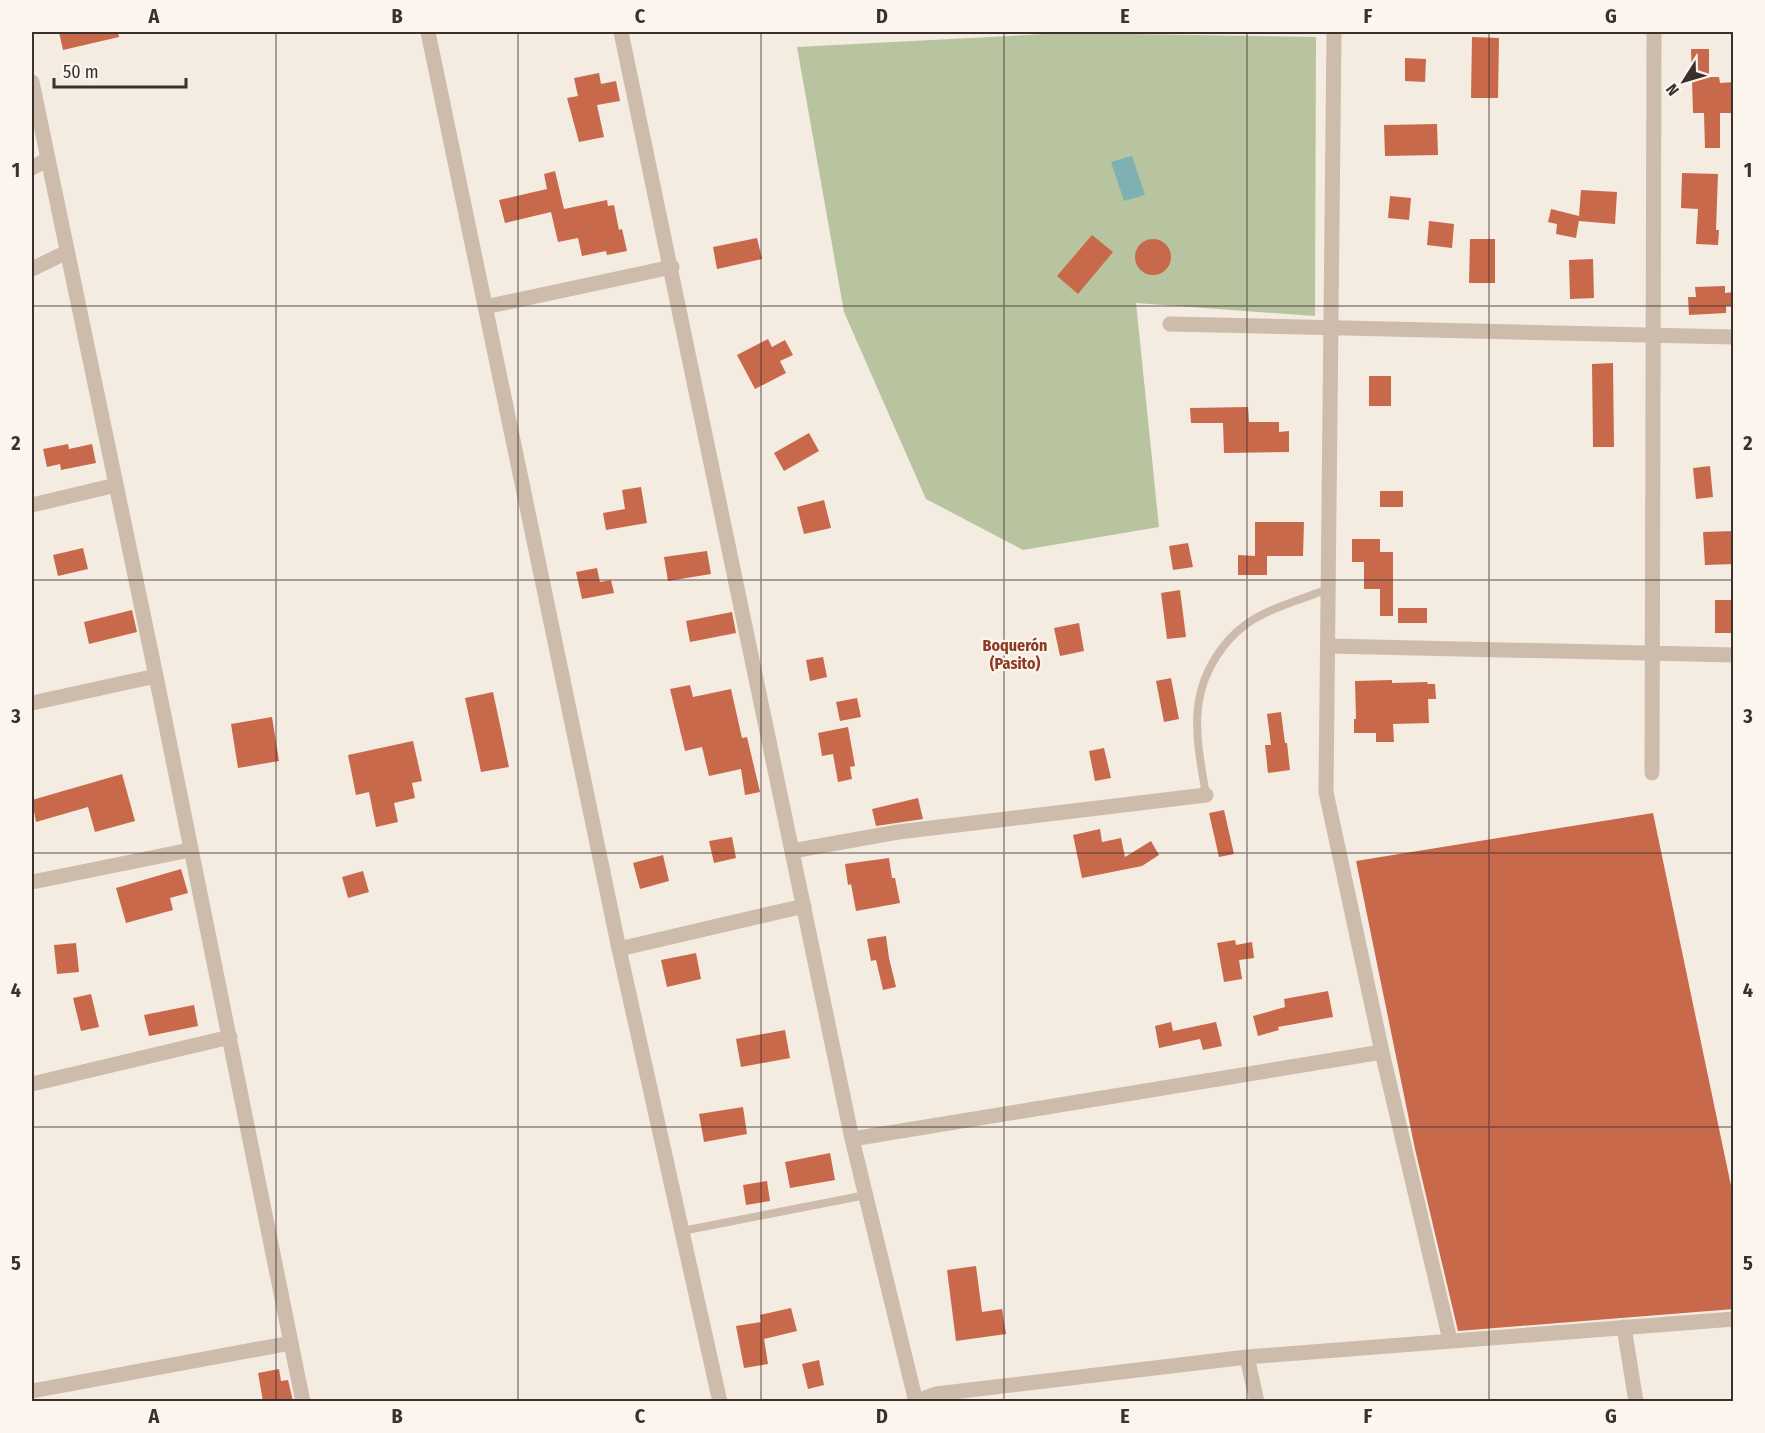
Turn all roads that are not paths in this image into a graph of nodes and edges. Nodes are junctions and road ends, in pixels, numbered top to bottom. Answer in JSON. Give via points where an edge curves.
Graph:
{"nodes":[{"id":1,"x":428,"y":32,"type":"edge"},
{"id":2,"x":621,"y":32,"type":"edge"},
{"id":3,"x":1334,"y":32,"type":"edge"},
{"id":4,"x":1654,"y":32,"type":"edge"},
{"id":5,"x":32,"y":82,"type":"edge"},
{"id":6,"x":48,"y":159,"type":"junction"},
{"id":7,"x":32,"y":168,"type":"edge"},
{"id":8,"x":67,"y":252,"type":"junction"},
{"id":9,"x":672,"y":267,"type":"junction"},
{"id":10,"x":32,"y":269,"type":"edge"},
{"id":11,"x":485,"y":307,"type":"junction"},
{"id":12,"x":1170,"y":324,"type":"dead end"},
{"id":13,"x":1331,"y":327,"type":"junction"},
{"id":14,"x":1653,"y":335,"type":"junction"},
{"id":15,"x":1734,"y":337,"type":"edge"},
{"id":16,"x":116,"y":485,"type":"junction"},
{"id":17,"x":32,"y":505,"type":"edge"},
{"id":18,"x":1328,"y":589,"type":"junction"},
{"id":19,"x":1328,"y":646,"type":"junction"},
{"id":20,"x":1652,"y":652,"type":"junction"},
{"id":21,"x":1734,"y":655,"type":"edge"},
{"id":22,"x":156,"y":676,"type":"junction"},
{"id":23,"x":32,"y":703,"type":"edge"},
{"id":24,"x":1652,"y":773,"type":"dead end"},
{"id":25,"x":1206,"y":795,"type":"joint"},
{"id":26,"x":190,"y":850,"type":"junction"},
{"id":27,"x":792,"y":851,"type":"junction"},
{"id":28,"x":32,"y":882,"type":"edge"},
{"id":29,"x":804,"y":906,"type":"junction"},
{"id":30,"x":618,"y":949,"type":"junction"},
{"id":31,"x":230,"y":1037,"type":"junction"},
{"id":32,"x":1382,"y":1052,"type":"junction"},
{"id":33,"x":32,"y":1084,"type":"edge"},
{"id":34,"x":852,"y":1139,"type":"junction"},
{"id":35,"x":866,"y":1195,"type":"junction"},
{"id":36,"x":682,"y":1231,"type":"junction"},
{"id":37,"x":1734,"y":1320,"type":"edge"},
{"id":38,"x":1624,"y":1327,"type":"junction"},
{"id":39,"x":1450,"y":1340,"type":"junction"},
{"id":40,"x":291,"y":1343,"type":"junction"},
{"id":41,"x":1247,"y":1356,"type":"junction"},
{"id":42,"x":32,"y":1391,"type":"edge"},
{"id":43,"x":303,"y":1401,"type":"edge"},
{"id":44,"x":720,"y":1401,"type":"edge"},
{"id":45,"x":915,"y":1401,"type":"edge"},
{"id":46,"x":1257,"y":1401,"type":"edge"},
{"id":47,"x":1636,"y":1401,"type":"edge"}],
"edges":[{"from":1,"to":11,"type":"street"},
{"from":2,"to":9,"type":"street"},
{"from":3,"to":13,"type":"street"},
{"from":4,"to":14,"type":"street"},
{"from":5,"to":6,"type":"street"},
{"from":6,"to":7,"type":"street"},
{"from":6,"to":8,"type":"street"},
{"from":8,"to":10,"type":"street"},
{"from":8,"to":16,"type":"street"},
{"from":9,"to":11,"type":"street"},
{"from":9,"to":27,"type":"street"},
{"from":11,"to":30,"type":"street"},
{"from":12,"to":13,"type":"street"},
{"from":13,"to":14,"type":"street"},
{"from":13,"to":18,"type":"street"},
{"from":14,"to":15,"type":"street"},
{"from":14,"to":20,"type":"street"},
{"from":16,"to":17,"type":"street"},
{"from":16,"to":22,"type":"street"},
{"from":18,"to":19,"type":"street"},
{"from":18,"to":25,"type":"lane","via":[[1244,625],[1206,673],[1197,705],[1197,740]]},
{"from":19,"to":20,"type":"street"},
{"from":19,"to":32,"type":"street","via":[[1326,792]]},
{"from":20,"to":21,"type":"street"},
{"from":20,"to":24,"type":"street"},
{"from":22,"to":23,"type":"street"},
{"from":22,"to":26,"type":"street"},
{"from":25,"to":27,"type":"street","via":[[898,832]]},
{"from":26,"to":28,"type":"street"},
{"from":26,"to":31,"type":"street"},
{"from":27,"to":29,"type":"street"},
{"from":29,"to":30,"type":"street"},
{"from":29,"to":34,"type":"street"},
{"from":30,"to":36,"type":"street"},
{"from":31,"to":33,"type":"street"},
{"from":31,"to":40,"type":"street"},
{"from":32,"to":34,"type":"street"},
{"from":32,"to":39,"type":"street"},
{"from":34,"to":35,"type":"street"},
{"from":35,"to":36,"type":"lane"},
{"from":35,"to":45,"type":"street"},
{"from":36,"to":44,"type":"street"},
{"from":37,"to":38,"type":"street"},
{"from":38,"to":39,"type":"street"},
{"from":38,"to":47,"type":"street"},
{"from":39,"to":41,"type":"street"},
{"from":40,"to":42,"type":"street"},
{"from":40,"to":43,"type":"street"},
{"from":41,"to":45,"type":"street","via":[[936,1394]]},
{"from":41,"to":46,"type":"street"}]}
